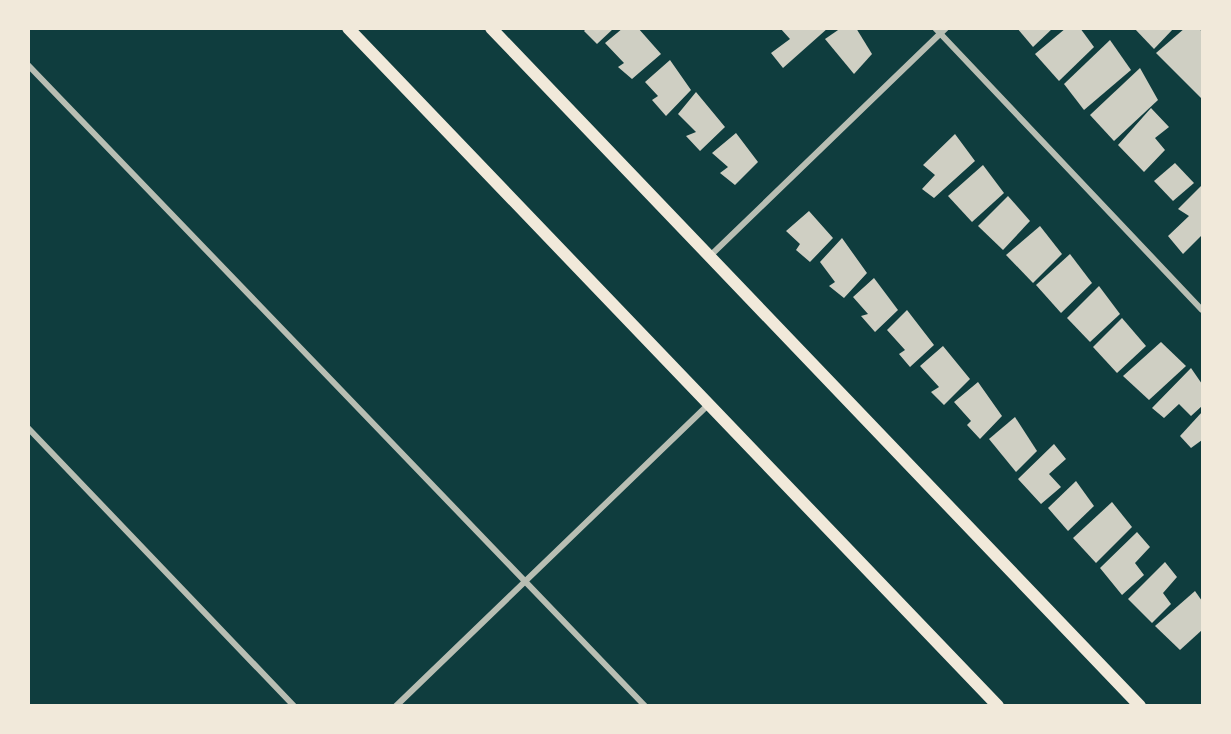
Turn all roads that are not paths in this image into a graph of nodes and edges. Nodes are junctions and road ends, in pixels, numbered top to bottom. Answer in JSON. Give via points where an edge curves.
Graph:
{"nodes":[{"id":1,"x":348,"y":28,"type":"edge"},
{"id":2,"x":491,"y":28,"type":"edge"},
{"id":3,"x":935,"y":28,"type":"edge"},
{"id":4,"x":946,"y":28,"type":"edge"},
{"id":5,"x":940,"y":34,"type":"junction"},
{"id":6,"x":28,"y":65,"type":"edge"},
{"id":7,"x":710,"y":256,"type":"junction"},
{"id":8,"x":1203,"y":310,"type":"edge"},
{"id":9,"x":709,"y":404,"type":"junction"},
{"id":10,"x":28,"y":428,"type":"edge"},
{"id":11,"x":525,"y":581,"type":"junction"},
{"id":12,"x":294,"y":705,"type":"edge"},
{"id":13,"x":396,"y":705,"type":"edge"},
{"id":14,"x":645,"y":705,"type":"edge"},
{"id":15,"x":998,"y":705,"type":"edge"},
{"id":16,"x":1140,"y":705,"type":"edge"}],
"edges":[{"from":1,"to":9,"type":"main road"},
{"from":2,"to":7,"type":"main road"},
{"from":3,"to":5,"type":"street"},
{"from":4,"to":5,"type":"street"},
{"from":5,"to":7,"type":"street"},
{"from":5,"to":8,"type":"street"},
{"from":6,"to":11,"type":"street"},
{"from":7,"to":16,"type":"main road"},
{"from":9,"to":11,"type":"street"},
{"from":9,"to":15,"type":"main road"},
{"from":10,"to":12,"type":"street"},
{"from":11,"to":13,"type":"street"},
{"from":11,"to":14,"type":"street"}]}
